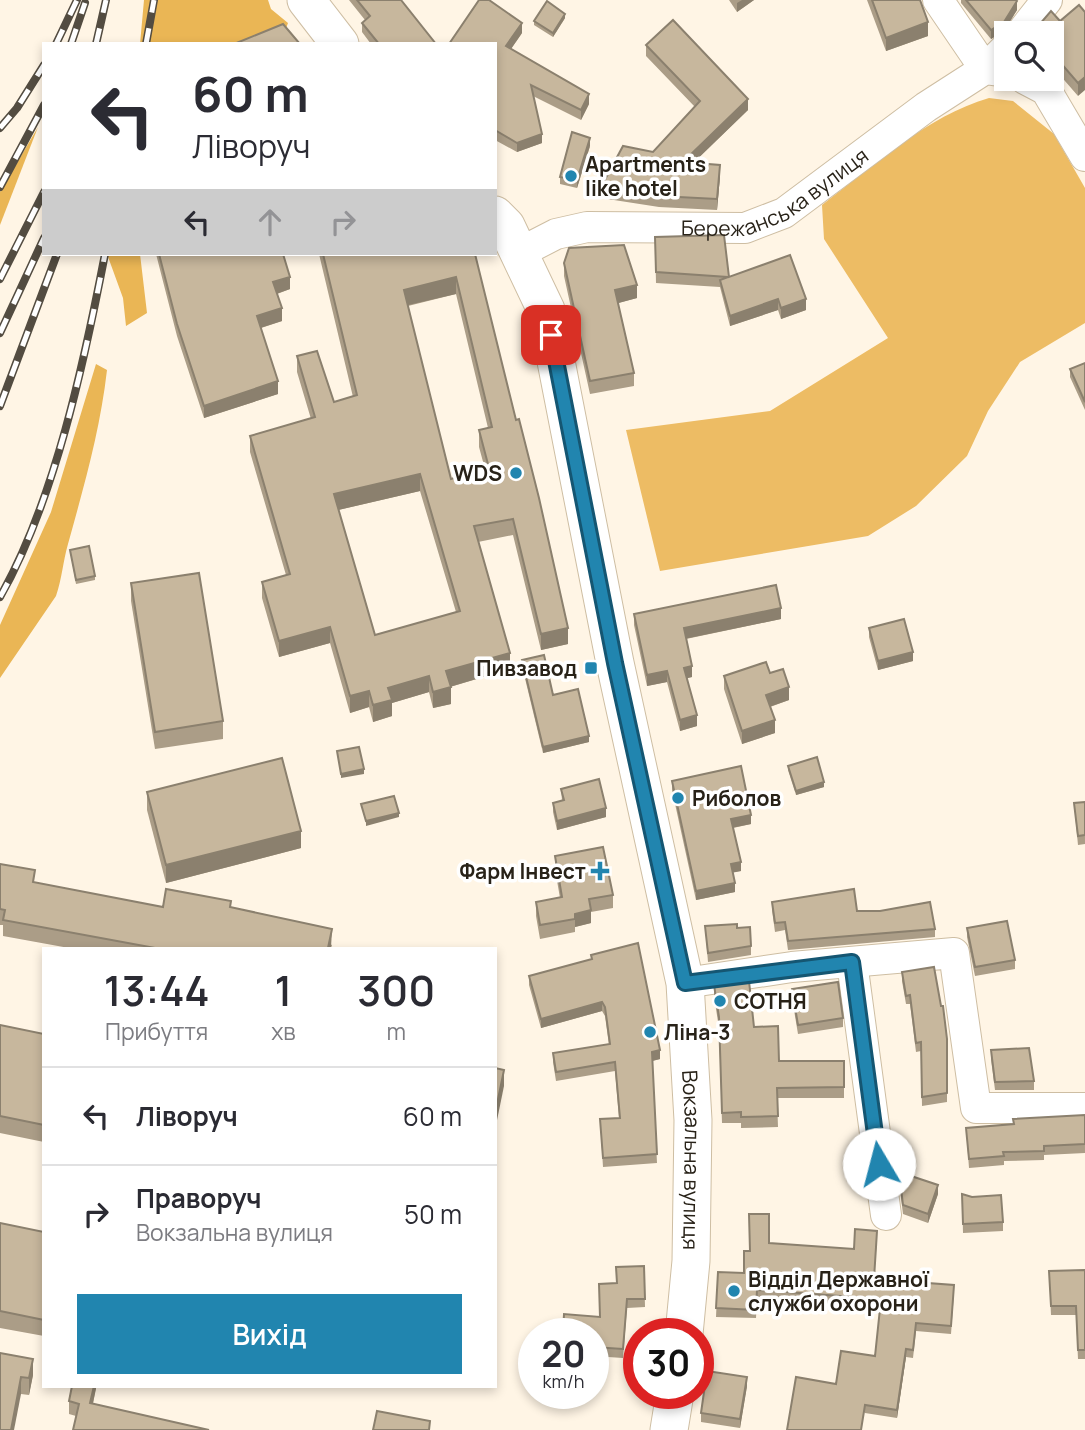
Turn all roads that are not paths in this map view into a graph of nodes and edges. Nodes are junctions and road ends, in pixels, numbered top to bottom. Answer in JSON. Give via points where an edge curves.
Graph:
{"nodes":[{"id":1,"x":306,"y":0,"type":"edge"},
{"id":2,"x":938,"y":0,"type":"edge"},
{"id":3,"x":1047,"y":0,"type":"edge"},
{"id":4,"x":1030,"y":21,"type":"edge"},
{"id":5,"x":338,"y":42,"type":"edge"},
{"id":6,"x":994,"y":70,"type":"edge"},
{"id":7,"x":994,"y":72,"type":"edge"},
{"id":8,"x":1047,"y":91,"type":"edge"},
{"id":9,"x":1085,"y":156,"type":"edge"},
{"id":10,"x":497,"y":217,"type":"edge"},
{"id":11,"x":519,"y":253,"type":"junction"},
{"id":12,"x":852,"y":962,"type":"junction"},
{"id":13,"x":685,"y":983,"type":"junction"},
{"id":14,"x":1085,"y":1108,"type":"edge"},
{"id":15,"x":886,"y":1215,"type":"dead end"},
{"id":16,"x":686,"y":1318,"type":"edge"},
{"id":17,"x":672,"y":1409,"type":"edge"},
{"id":18,"x":669,"y":1430,"type":"edge"}],
"edges":[{"from":1,"to":5,"type":"main road"},
{"from":2,"to":6,"type":"street"},
{"from":3,"to":4,"type":"street"},
{"from":7,"to":11,"type":"street","name":"Бережанська вулиця","via":[[926,107],[784,213],[745,228],[587,228],[556,234]]},
{"from":8,"to":9,"type":"street"},
{"from":10,"to":11,"type":"main road","name":"Вокзальна вулиця"},
{"from":11,"to":13,"type":"main road","name":"Вокзальна вулиця","via":[[546,310],[615,663]]},
{"from":12,"to":13,"type":"street"},
{"from":12,"to":14,"type":"street","via":[[954,953],[976,1108]]},
{"from":12,"to":15,"type":"street"},
{"from":13,"to":16,"type":"main road","name":"Вокзальна вулиця","via":[[693,1120]]},
{"from":17,"to":18,"type":"main road"}]}
